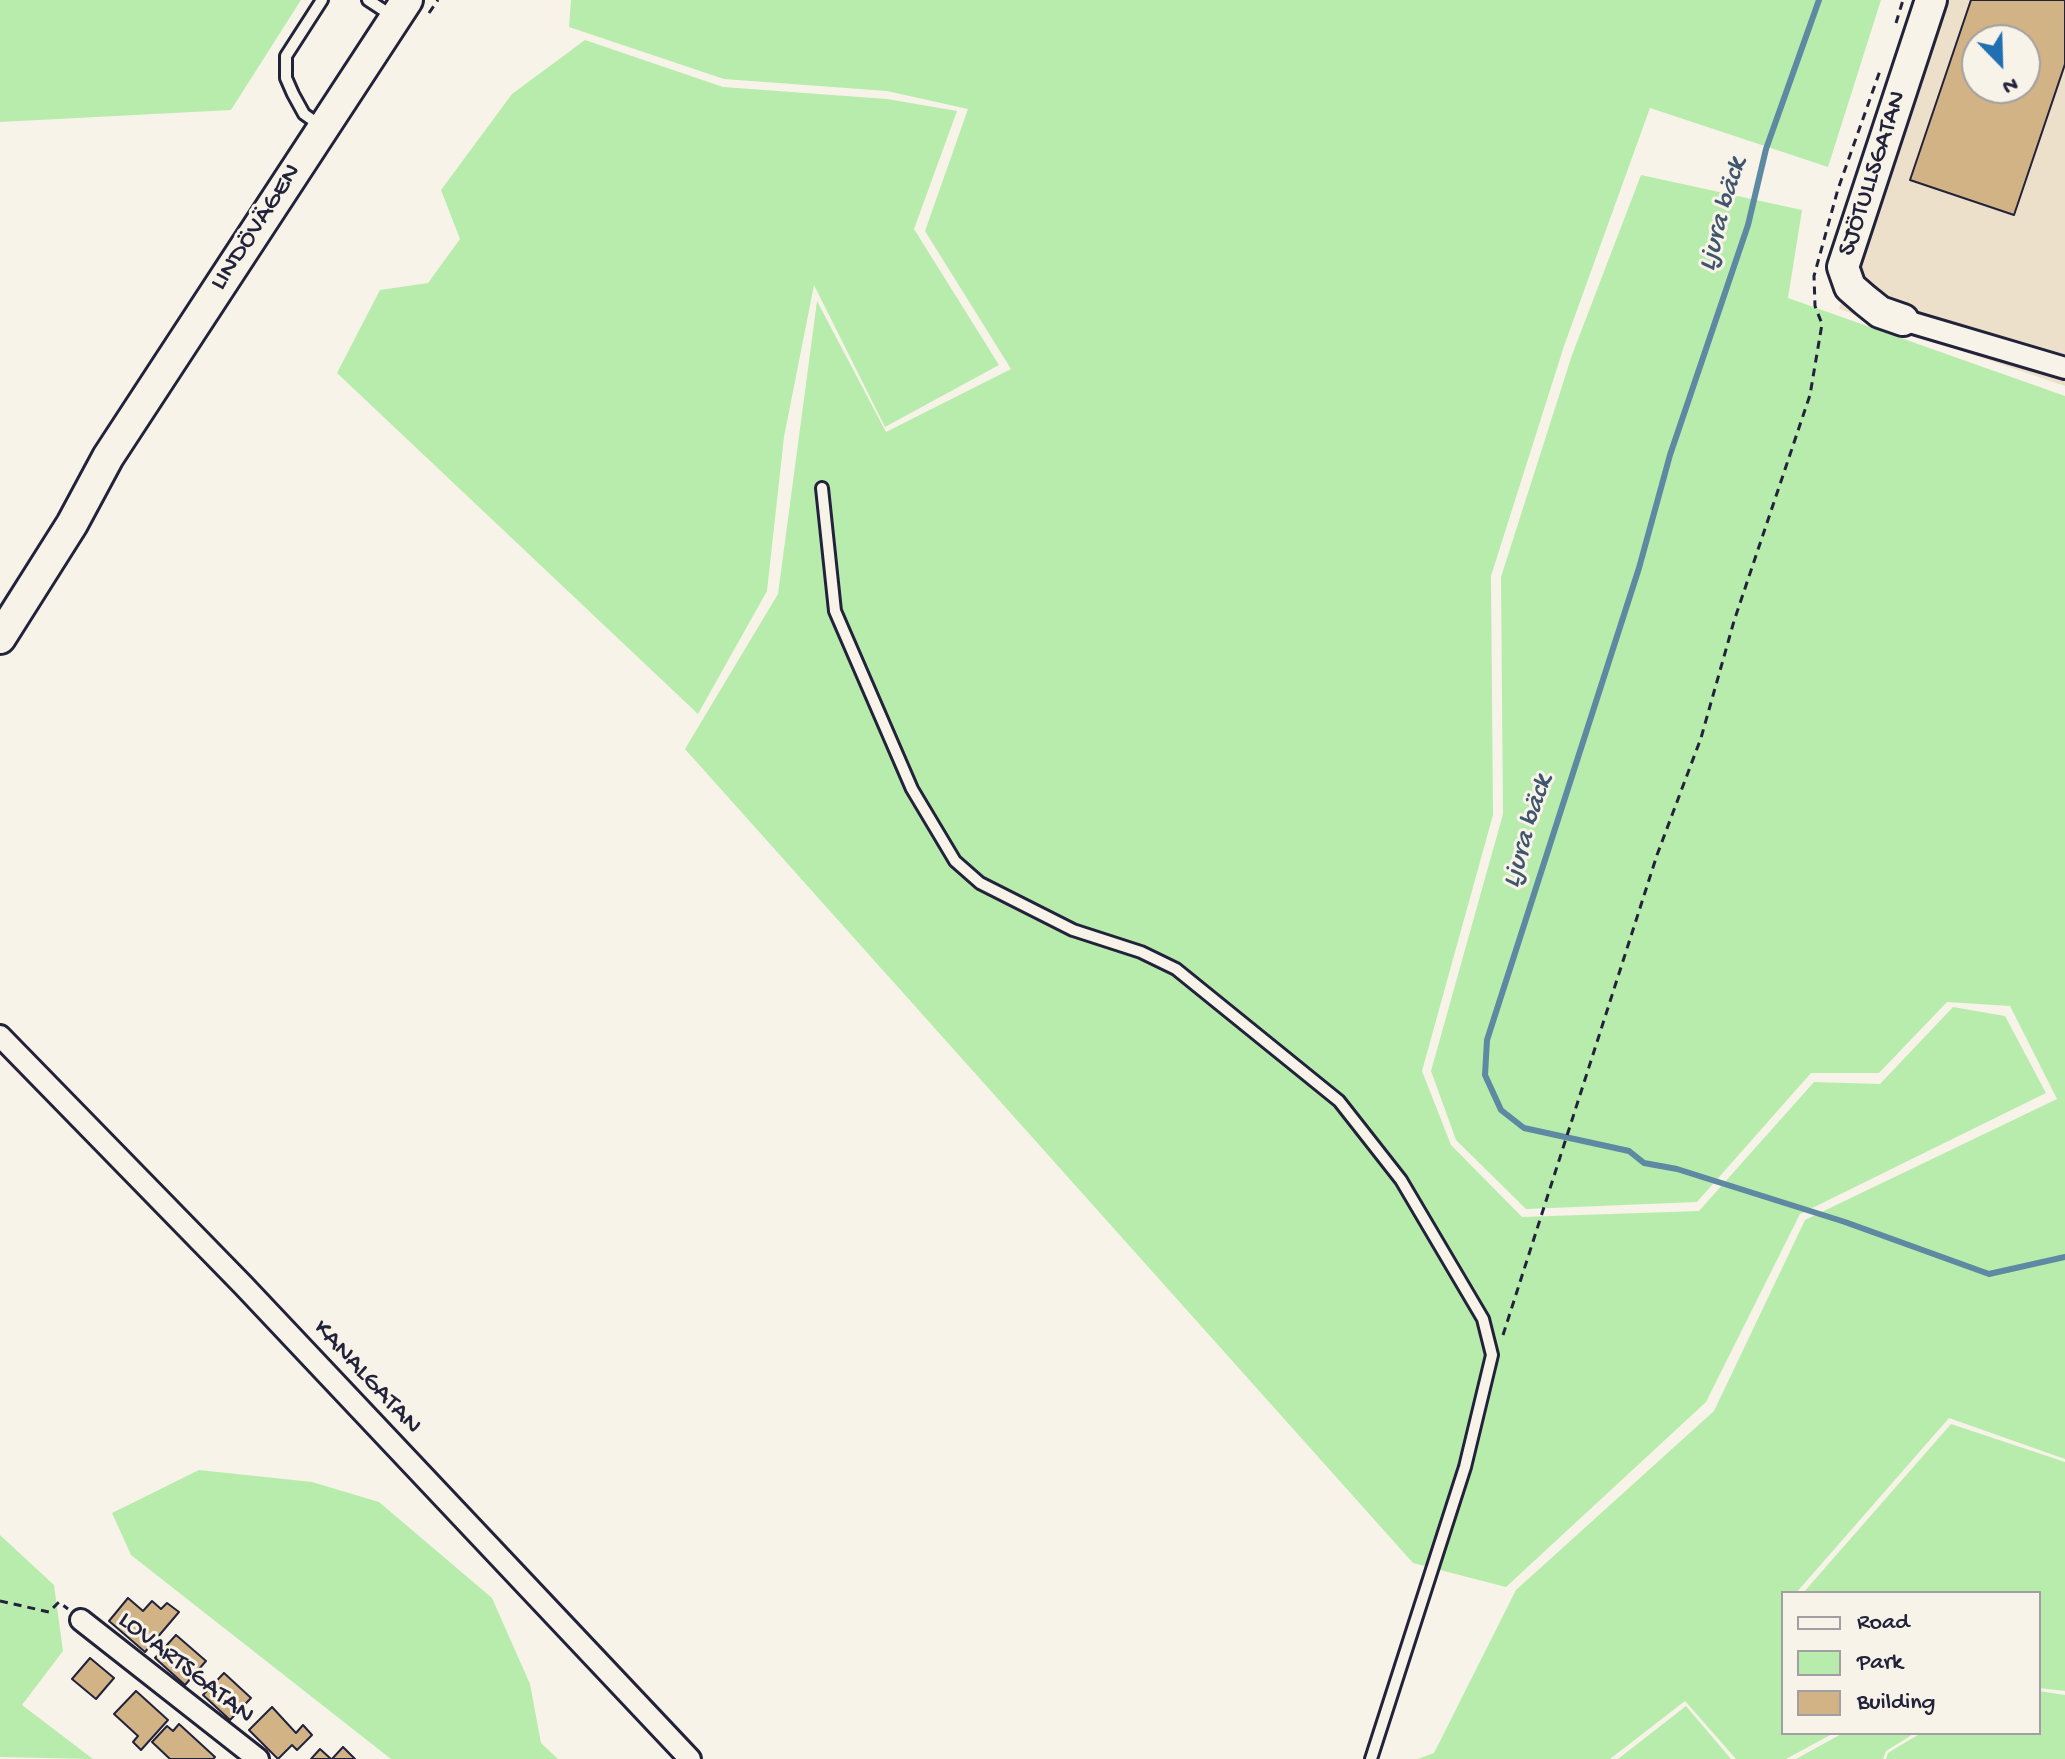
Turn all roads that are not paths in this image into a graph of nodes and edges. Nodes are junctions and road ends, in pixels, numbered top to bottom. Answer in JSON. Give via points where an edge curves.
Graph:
{"nodes":[{"id":1,"x":322,"y":0,"type":"edge"},
{"id":2,"x":368,"y":0,"type":"edge"},
{"id":3,"x":1931,"y":0,"type":"edge"},
{"id":4,"x":401,"y":9,"type":"edge"},
{"id":5,"x":324,"y":127,"type":"junction"},
{"id":6,"x":1903,"y":320,"type":"joint"},
{"id":7,"x":2065,"y":368,"type":"edge"},
{"id":8,"x":108,"y":457,"type":"junction"},
{"id":9,"x":822,"y":488,"type":"dead end"},
{"id":10,"x":0,"y":601,"type":"edge"},
{"id":11,"x":0,"y":638,"type":"edge"},
{"id":12,"x":0,"y":1036,"type":"edge"},
{"id":13,"x":81,"y":1620,"type":"road end"},
{"id":14,"x":258,"y":1759,"type":"edge"},
{"id":15,"x":690,"y":1759,"type":"edge"},
{"id":16,"x":1371,"y":1759,"type":"edge"}],
"edges":[{"from":1,"to":5,"type":"lane","via":[[286,56],[286,78],[304,114]]},
{"from":2,"to":4,"type":"lane"},
{"from":3,"to":6,"type":"main road","name":"SJÖTULLSGATAN","via":[[1843,267],[1850,287],[1880,312]]},
{"from":4,"to":5,"type":"main road","name":"LINDÖVÄGEN"},
{"from":5,"to":8,"type":"main road","name":"LINDÖVÄGEN"},
{"from":6,"to":7,"type":"street"},
{"from":8,"to":10,"type":"main road","name":"LINDÖVÄGEN","via":[[60,513]]},
{"from":8,"to":11,"type":"main road","name":"LINDÖVÄGEN"},
{"from":9,"to":16,"type":"lane","via":[[835,611],[912,789],[955,861],[980,883],[1073,930],[1176,969],[1339,1101],[1401,1180],[1483,1319],[1492,1355],[1465,1467]]},
{"from":12,"to":15,"type":"street","name":"KANALGATAN"},
{"from":13,"to":14,"type":"street","name":"LOVARTSGATAN"}]}
